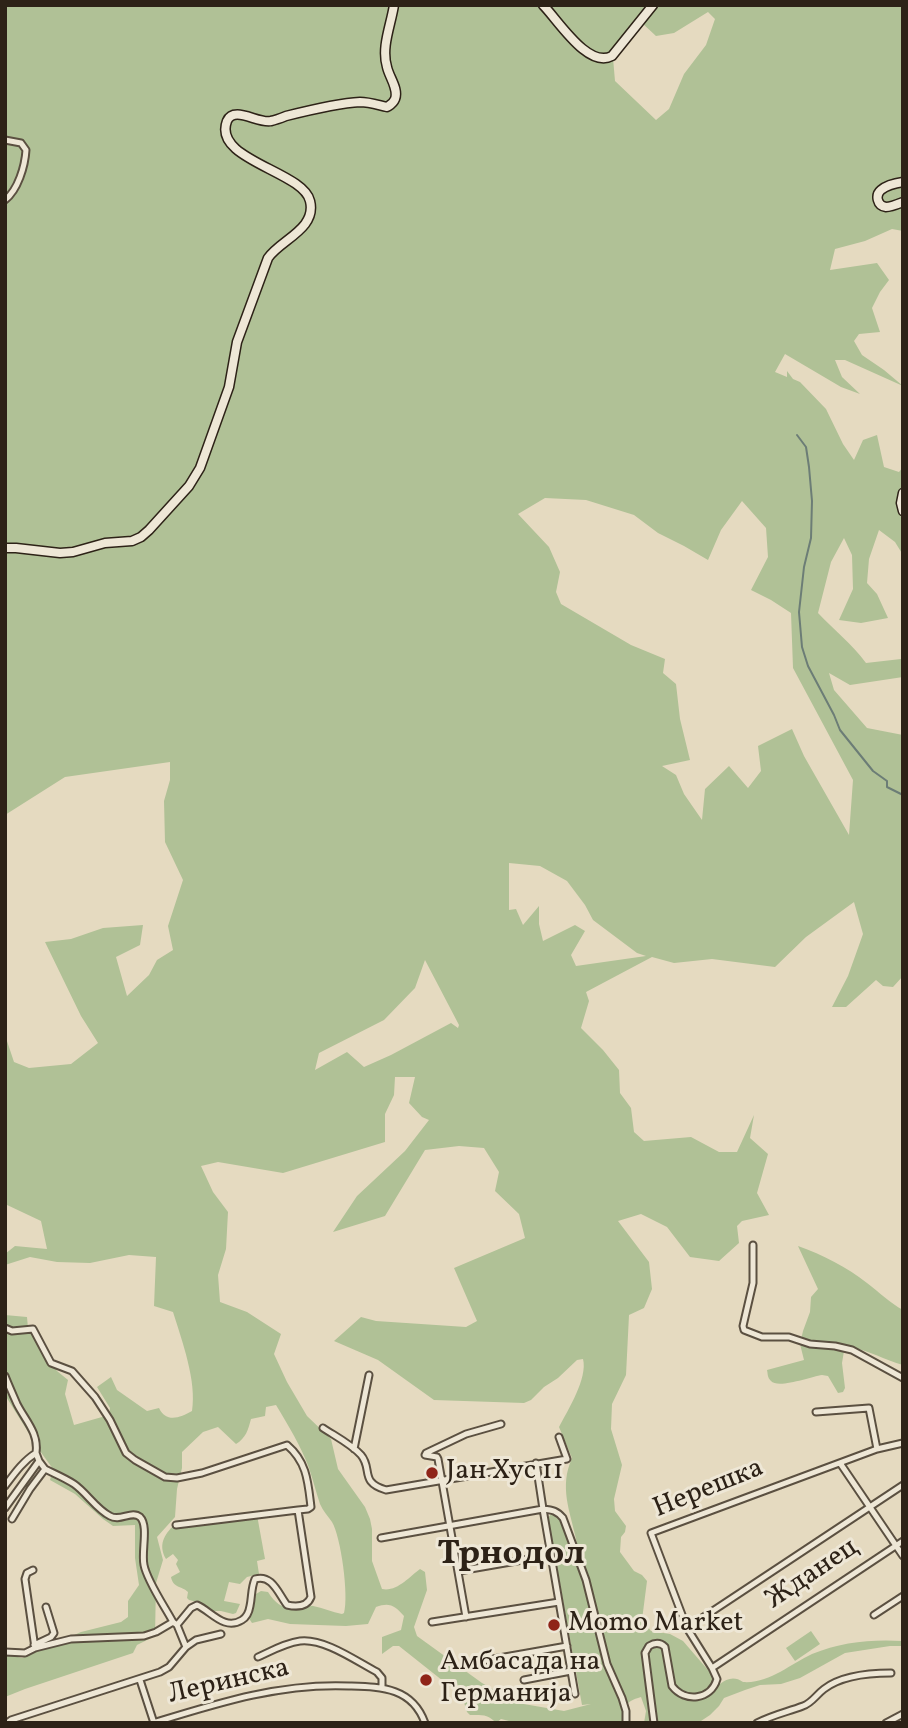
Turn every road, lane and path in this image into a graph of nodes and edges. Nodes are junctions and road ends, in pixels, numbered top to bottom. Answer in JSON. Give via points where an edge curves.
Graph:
{"nodes":[{"id":1,"x":394,"y":5,"type":"edge"},
{"id":2,"x":543,"y":5,"type":"edge"},
{"id":3,"x":653,"y":5,"type":"edge"},
{"id":4,"x":5,"y":140,"type":"edge"},
{"id":5,"x":903,"y":182,"type":"edge"},
{"id":6,"x":5,"y":200,"type":"edge"},
{"id":7,"x":903,"y":202,"type":"edge"},
{"id":8,"x":903,"y":493,"type":"edge"},
{"id":9,"x":903,"y":512,"type":"edge"},
{"id":10,"x":5,"y":548,"type":"edge"},
{"id":11,"x":753,"y":1245,"type":"dead end"},
{"id":12,"x":5,"y":1328,"type":"edge"},
{"id":13,"x":369,"y":1375,"type":"dead end"},
{"id":14,"x":5,"y":1377,"type":"edge"},
{"id":15,"x":903,"y":1378,"type":"edge"},
{"id":16,"x":816,"y":1412,"type":"dead end"},
{"id":17,"x":501,"y":1424,"type":"dead end"},
{"id":18,"x":323,"y":1428,"type":"dead end"},
{"id":19,"x":559,"y":1437,"type":"dead end"},
{"id":20,"x":903,"y":1443,"type":"edge"},
{"id":21,"x":354,"y":1449,"type":"junction"},
{"id":22,"x":877,"y":1449,"type":"junction"},
{"id":23,"x":36,"y":1452,"type":"junction"},
{"id":24,"x":39,"y":1461,"type":"junction"},
{"id":25,"x":840,"y":1462,"type":"junction"},
{"id":26,"x":536,"y":1464,"type":"junction"},
{"id":27,"x":45,"y":1469,"type":"junction"},
{"id":28,"x":442,"y":1480,"type":"junction"},
{"id":29,"x":903,"y":1485,"type":"edge"},
{"id":30,"x":5,"y":1486,"type":"edge"},
{"id":31,"x":870,"y":1507,"type":"junction"},
{"id":32,"x":5,"y":1508,"type":"edge"},
{"id":33,"x":543,"y":1509,"type":"junction"},
{"id":34,"x":298,"y":1510,"type":"junction"},
{"id":35,"x":12,"y":1520,"type":"dead end"},
{"id":36,"x":176,"y":1525,"type":"dead end"},
{"id":37,"x":451,"y":1526,"type":"junction"},
{"id":38,"x":381,"y":1538,"type":"dead end"},
{"id":39,"x":903,"y":1541,"type":"edge"},
{"id":40,"x":896,"y":1546,"type":"junction"},
{"id":41,"x":551,"y":1555,"type":"junction"},
{"id":42,"x":903,"y":1556,"type":"edge"},
{"id":43,"x":33,"y":1570,"type":"dead end"},
{"id":44,"x":459,"y":1571,"type":"junction"},
{"id":45,"x":903,"y":1596,"type":"edge"},
{"id":46,"x":559,"y":1602,"type":"junction"},
{"id":47,"x":46,"y":1607,"type":"dead end"},
{"id":48,"x":874,"y":1615,"type":"dead end"},
{"id":49,"x":466,"y":1617,"type":"junction"},
{"id":50,"x":432,"y":1622,"type":"dead end"},
{"id":51,"x":175,"y":1623,"type":"junction"},
{"id":52,"x":687,"y":1628,"type":"junction"},
{"id":53,"x":221,"y":1634,"type":"dead end"},
{"id":54,"x":189,"y":1644,"type":"junction"},
{"id":55,"x":35,"y":1646,"type":"junction"},
{"id":56,"x":567,"y":1646,"type":"junction"},
{"id":57,"x":5,"y":1652,"type":"edge"},
{"id":58,"x":258,"y":1657,"type":"dead end"},
{"id":59,"x":465,"y":1664,"type":"dead end"},
{"id":60,"x":712,"y":1668,"type":"junction"},
{"id":61,"x":571,"y":1671,"type":"junction"},
{"id":62,"x":891,"y":1673,"type":"dead end"},
{"id":63,"x":140,"y":1680,"type":"junction"},
{"id":64,"x":524,"y":1680,"type":"dead end"},
{"id":65,"x":382,"y":1687,"type":"junction"},
{"id":66,"x":575,"y":1694,"type":"dead end"},
{"id":67,"x":903,"y":1714,"type":"edge"},
{"id":68,"x":7,"y":1723,"type":"edge"},
{"id":69,"x":154,"y":1723,"type":"edge"},
{"id":70,"x":425,"y":1723,"type":"edge"},
{"id":71,"x":626,"y":1723,"type":"edge"},
{"id":72,"x":654,"y":1723,"type":"edge"},
{"id":73,"x":757,"y":1723,"type":"edge"},
{"id":74,"x":886,"y":1723,"type":"edge"}],
"edges":[{"from":1,"to":10,"type":"main road","via":[[385,50],[396,91],[392,104],[352,103],[271,121],[239,114],[228,119],[230,143],[306,192],[311,209],[300,230],[268,258],[237,342],[229,387],[190,486],[149,530],[132,541],[60,553]]},
{"from":2,"to":3,"type":"main road","via":[[575,42],[604,60],[612,57]]},
{"from":4,"to":6,"type":"street","via":[[21,143],[26,160],[13,193]]},
{"from":5,"to":7,"type":"main road","via":[[883,188],[877,196],[881,206]]},
{"from":8,"to":9,"type":"main road"},
{"from":11,"to":15,"type":"street","via":[[753,1283],[744,1330],[762,1337],[789,1337],[852,1350]]},
{"from":12,"to":34,"type":"street","via":[[33,1329],[51,1363],[72,1371],[95,1397],[126,1453],[165,1477],[202,1473],[287,1445],[296,1452],[307,1476],[312,1507]]},
{"from":13,"to":21,"type":"street"},
{"from":14,"to":23,"type":"street","via":[[29,1422]]},
{"from":16,"to":22,"type":"street","via":[[869,1408]]},
{"from":17,"to":28,"type":"street","via":[[426,1453],[437,1457]]},
{"from":18,"to":21,"type":"street"},
{"from":19,"to":26,"type":"street","via":[[567,1459]]},
{"from":20,"to":22,"type":"street","name":"Нерешка"},
{"from":21,"to":28,"type":"street","via":[[378,1488]]},
{"from":22,"to":25,"type":"street","name":"Нерешка"},
{"from":23,"to":24,"type":"street"},
{"from":23,"to":30,"type":"street"},
{"from":24,"to":27,"type":"street"},
{"from":24,"to":32,"type":"street"},
{"from":25,"to":31,"type":"street"},
{"from":25,"to":52,"type":"street","name":"Нерешка","via":[[650,1533]]},
{"from":26,"to":28,"type":"street"},
{"from":26,"to":33,"type":"street"},
{"from":27,"to":35,"type":"street"},
{"from":27,"to":51,"type":"street","via":[[74,1484],[107,1515],[138,1516],[144,1528],[144,1566]]},
{"from":28,"to":37,"type":"street"},
{"from":29,"to":31,"type":"street"},
{"from":31,"to":40,"type":"street"},
{"from":31,"to":52,"type":"street"},
{"from":33,"to":37,"type":"street"},
{"from":33,"to":41,"type":"street"},
{"from":33,"to":71,"type":"street","via":[[563,1518],[586,1580]]},
{"from":34,"to":36,"type":"street"},
{"from":34,"to":51,"type":"street","via":[[311,1589],[307,1602],[287,1605],[267,1579],[258,1578],[252,1586],[249,1612],[241,1620],[223,1622],[197,1605]]},
{"from":37,"to":38,"type":"street"},
{"from":37,"to":44,"type":"street"},
{"from":39,"to":40,"type":"street","name":"Жданец"},
{"from":40,"to":42,"type":"street"},
{"from":40,"to":60,"type":"street","name":"Жданец"},
{"from":41,"to":44,"type":"street"},
{"from":41,"to":46,"type":"street"},
{"from":43,"to":55,"type":"street","via":[[25,1579]]},
{"from":44,"to":49,"type":"street"},
{"from":45,"to":48,"type":"street"},
{"from":46,"to":49,"type":"street"},
{"from":46,"to":56,"type":"street"},
{"from":47,"to":55,"type":"street","via":[[54,1633]]},
{"from":49,"to":50,"type":"street"},
{"from":51,"to":54,"type":"street"},
{"from":51,"to":55,"type":"street","via":[[144,1636],[71,1639]]},
{"from":52,"to":60,"type":"street","name":"Нерешка"},
{"from":53,"to":54,"type":"street"},
{"from":54,"to":63,"type":"street","via":[[165,1670]]},
{"from":55,"to":57,"type":"street","via":[[25,1653]]},
{"from":56,"to":59,"type":"street"},
{"from":56,"to":61,"type":"street"},
{"from":58,"to":65,"type":"street","via":[[296,1641],[311,1640],[377,1672]]},
{"from":60,"to":72,"type":"street","via":[[717,1679],[713,1688],[688,1698],[672,1686],[665,1647],[657,1643],[647,1648]]},
{"from":61,"to":64,"type":"street"},
{"from":61,"to":66,"type":"street"},
{"from":62,"to":73,"type":"street","via":[[844,1679],[805,1705]]},
{"from":63,"to":68,"type":"street"},
{"from":63,"to":69,"type":"street"},
{"from":65,"to":69,"type":"street","name":"Леринска","via":[[283,1688]]},
{"from":65,"to":70,"type":"street","name":"Леринска","via":[[412,1702]]},
{"from":67,"to":74,"type":"street"}]}
